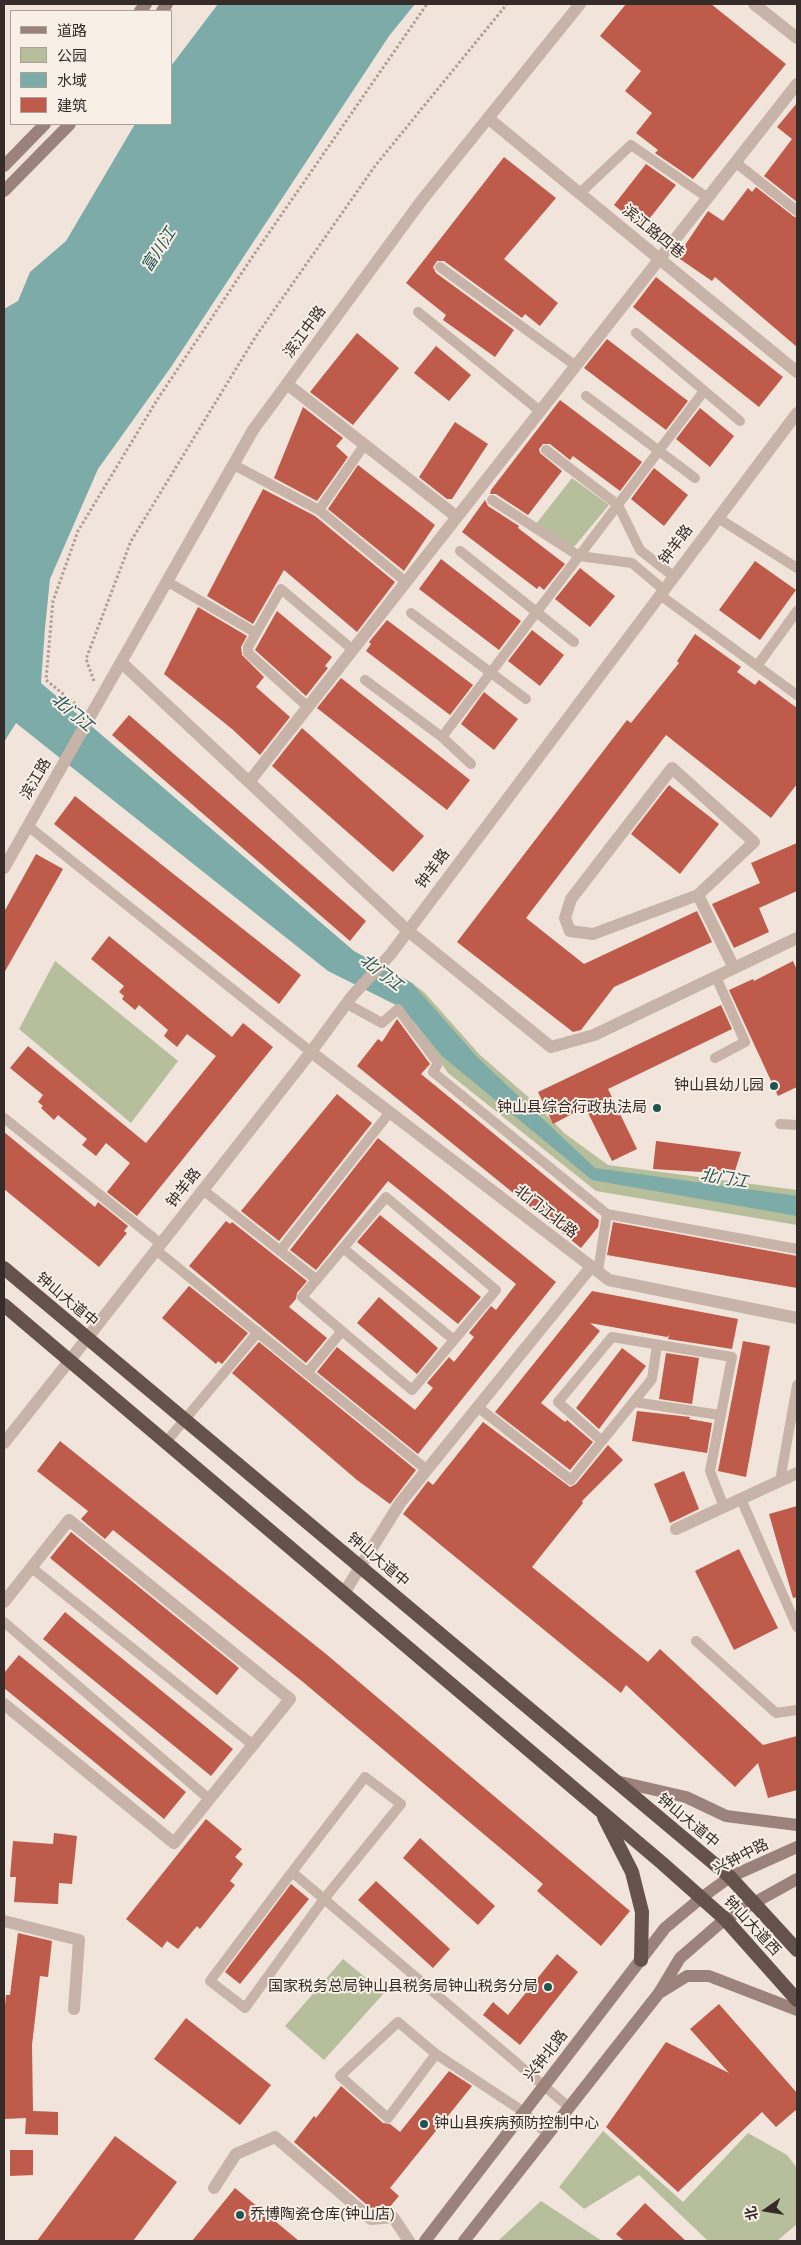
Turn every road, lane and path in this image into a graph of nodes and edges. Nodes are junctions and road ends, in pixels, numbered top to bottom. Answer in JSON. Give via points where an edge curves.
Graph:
{"nodes":[{"id":1,"x":427,"y":4,"type":"edge"},
{"id":2,"x":507,"y":4,"type":"edge"},
{"id":3,"x":580,"y":4,"type":"edge"},
{"id":4,"x":754,"y":4,"type":"edge"},
{"id":5,"x":797,"y":38,"type":"edge"},
{"id":6,"x":797,"y":84,"type":"edge"},
{"id":7,"x":488,"y":118,"type":"junction"},
{"id":8,"x":44,"y":125,"type":"edge"},
{"id":9,"x":69,"y":125,"type":"edge"},
{"id":10,"x":735,"y":162,"type":"junction"},
{"id":11,"x":4,"y":166,"type":"edge"},
{"id":12,"x":4,"y":192,"type":"edge"},
{"id":13,"x":580,"y":194,"type":"junction"},
{"id":14,"x":708,"y":198,"type":"junction"},
{"id":15,"x":797,"y":211,"type":"edge"},
{"id":16,"x":660,"y":259,"type":"junction"},
{"id":17,"x":440,"y":267,"type":"dead end"},
{"id":18,"x":418,"y":312,"type":"dead end"},
{"id":19,"x":636,"y":333,"type":"dead end"},
{"id":20,"x":576,"y":366,"type":"junction"},
{"id":21,"x":797,"y":372,"type":"edge"},
{"id":22,"x":287,"y":384,"type":"junction"},
{"id":23,"x":704,"y":391,"type":"junction"},
{"id":24,"x":586,"y":396,"type":"dead end"},
{"id":25,"x":540,"y":411,"type":"junction"},
{"id":26,"x":796,"y":418,"type":"edge"},
{"id":27,"x":740,"y":422,"type":"dead end"},
{"id":28,"x":365,"y":444,"type":"junction"},
{"id":29,"x":546,"y":450,"type":"dead end"},
{"id":30,"x":659,"y":450,"type":"junction"},
{"id":31,"x":234,"y":465,"type":"junction"},
{"id":32,"x":695,"y":478,"type":"dead end"},
{"id":33,"x":492,"y":500,"type":"dead end"},
{"id":34,"x":618,"y":505,"type":"junction"},
{"id":35,"x":319,"y":510,"type":"junction"},
{"id":36,"x":457,"y":517,"type":"junction"},
{"id":37,"x":718,"y":518,"type":"junction"},
{"id":38,"x":460,"y":551,"type":"dead end"},
{"id":39,"x":579,"y":556,"type":"junction"},
{"id":40,"x":797,"y":568,"type":"edge"},
{"id":41,"x":673,"y":576,"type":"junction"},
{"id":42,"x":168,"y":582,"type":"junction"},
{"id":43,"x":406,"y":582,"type":"junction"},
{"id":44,"x":662,"y":593,"type":"junction"},
{"id":45,"x":797,"y":611,"type":"edge"},
{"id":46,"x":536,"y":612,"type":"junction"},
{"id":47,"x":410,"y":613,"type":"dead end"},
{"id":48,"x":256,"y":633,"type":"junction"},
{"id":49,"x":574,"y":642,"type":"dead end"},
{"id":50,"x":353,"y":650,"type":"junction"},
{"id":51,"x":122,"y":663,"type":"junction"},
{"id":52,"x":757,"y":666,"type":"junction"},
{"id":53,"x":490,"y":674,"type":"junction"},
{"id":54,"x":365,"y":680,"type":"dead end"},
{"id":55,"x":797,"y":695,"type":"edge"},
{"id":56,"x":526,"y":700,"type":"dead end"},
{"id":57,"x":308,"y":706,"type":"junction"},
{"id":58,"x":96,"y":708,"type":"junction"},
{"id":59,"x":442,"y":737,"type":"junction"},
{"id":60,"x":470,"y":764,"type":"dead end"},
{"id":61,"x":249,"y":782,"type":"junction"},
{"id":62,"x":28,"y":826,"type":"junction"},
{"id":63,"x":4,"y":868,"type":"edge"},
{"id":64,"x":698,"y":895,"type":"junction"},
{"id":65,"x":407,"y":930,"type":"junction"},
{"id":66,"x":797,"y":938,"type":"edge"},
{"id":67,"x":734,"y":968,"type":"junction"},
{"id":68,"x":716,"y":977,"type":"junction"},
{"id":69,"x":349,"y":1000,"type":"junction"},
{"id":70,"x":312,"y":1052,"type":"junction"},
{"id":71,"x":715,"y":1058,"type":"dead end"},
{"id":72,"x":390,"y":1112,"type":"junction"},
{"id":73,"x":4,"y":1118,"type":"edge"},
{"id":74,"x":780,"y":1124,"type":"dead end"},
{"id":75,"x":797,"y":1125,"type":"edge"},
{"id":76,"x":203,"y":1190,"type":"junction"},
{"id":77,"x":607,"y":1214,"type":"junction"},
{"id":78,"x":159,"y":1247,"type":"junction"},
{"id":79,"x":343,"y":1248,"type":"junction"},
{"id":80,"x":797,"y":1249,"type":"edge"},
{"id":81,"x":280,"y":1251,"type":"junction"},
{"id":82,"x":4,"y":1268,"type":"edge"},
{"id":83,"x":594,"y":1269,"type":"junction"},
{"id":84,"x":317,"y":1280,"type":"junction"},
{"id":85,"x":4,"y":1305,"type":"edge"},
{"id":86,"x":797,"y":1318,"type":"edge"},
{"id":87,"x":342,"y":1331,"type":"junction"},
{"id":88,"x":258,"y":1332,"type":"junction"},
{"id":89,"x":88,"y":1338,"type":"junction"},
{"id":90,"x":454,"y":1340,"type":"junction"},
{"id":91,"x":657,"y":1345,"type":"junction"},
{"id":92,"x":70,"y":1360,"type":"junction"},
{"id":93,"x":307,"y":1373,"type":"junction"},
{"id":94,"x":797,"y":1385,"type":"edge"},
{"id":95,"x":634,"y":1402,"type":"junction"},
{"id":96,"x":479,"y":1408,"type":"junction"},
{"id":97,"x":720,"y":1415,"type":"junction"},
{"id":98,"x":185,"y":1420,"type":"junction"},
{"id":99,"x":602,"y":1441,"type":"junction"},
{"id":100,"x":166,"y":1442,"type":"junction"},
{"id":101,"x":4,"y":1444,"type":"edge"},
{"id":102,"x":428,"y":1470,"type":"junction"},
{"id":103,"x":797,"y":1474,"type":"edge"},
{"id":104,"x":780,"y":1481,"type":"junction"},
{"id":105,"x":741,"y":1499,"type":"junction"},
{"id":106,"x":724,"y":1507,"type":"junction"},
{"id":107,"x":676,"y":1529,"type":"dead end"},
{"id":108,"x":32,"y":1568,"type":"junction"},
{"id":109,"x":361,"y":1568,"type":"junction"},
{"id":110,"x":344,"y":1593,"type":"junction"},
{"id":111,"x":4,"y":1602,"type":"edge"},
{"id":112,"x":4,"y":1622,"type":"edge"},
{"id":113,"x":797,"y":1627,"type":"edge"},
{"id":114,"x":696,"y":1641,"type":"dead end"},
{"id":115,"x":4,"y":1704,"type":"edge"},
{"id":116,"x":797,"y":1710,"type":"edge"},
{"id":117,"x":253,"y":1745,"type":"junction"},
{"id":118,"x":616,"y":1781,"type":"junction"},
{"id":119,"x":210,"y":1799,"type":"junction"},
{"id":120,"x":600,"y":1810,"type":"junction"},
{"id":121,"x":797,"y":1825,"type":"edge"},
{"id":122,"x":797,"y":1848,"type":"edge"},
{"id":123,"x":292,"y":1872,"type":"junction"},
{"id":124,"x":730,"y":1877,"type":"junction"},
{"id":125,"x":797,"y":1879,"type":"edge"},
{"id":126,"x":701,"y":1898,"type":"junction"},
{"id":127,"x":324,"y":1899,"type":"junction"},
{"id":128,"x":753,"y":1902,"type":"junction"},
{"id":129,"x":725,"y":1919,"type":"junction"},
{"id":130,"x":4,"y":1921,"type":"edge"},
{"id":131,"x":797,"y":1950,"type":"edge"},
{"id":132,"x":641,"y":1960,"type":"junction"},
{"id":133,"x":659,"y":1993,"type":"junction"},
{"id":134,"x":797,"y":2000,"type":"edge"},
{"id":135,"x":74,"y":2009,"type":"dead end"},
{"id":136,"x":797,"y":2010,"type":"edge"},
{"id":137,"x":436,"y":2054,"type":"junction"},
{"id":138,"x":544,"y":2086,"type":"junction"},
{"id":139,"x":569,"y":2107,"type":"junction"},
{"id":140,"x":524,"y":2112,"type":"junction"},
{"id":141,"x":548,"y":2135,"type":"junction"},
{"id":142,"x":214,"y":2188,"type":"dead end"},
{"id":143,"x":409,"y":2241,"type":"edge"},
{"id":144,"x":425,"y":2241,"type":"edge"},
{"id":145,"x":464,"y":2241,"type":"edge"}],
"edges":[{"from":1,"to":58,"type":"path","via":[[260,244],[157,400],[78,531],[53,601],[46,680]]},
{"from":2,"to":58,"type":"path","via":[[375,166],[256,336],[132,541],[86,659]]},
{"from":3,"to":7,"type":"street","name":"滨江中路"},
{"from":4,"to":5,"type":"street"},
{"from":6,"to":10,"type":"street"},
{"from":7,"to":13,"type":"street","name":"滨江路四巷"},
{"from":7,"to":22,"type":"street","name":"滨江中路","via":[[422,200]]},
{"from":8,"to":11,"type":"main road"},
{"from":9,"to":12,"type":"main road"},
{"from":10,"to":14,"type":"street"},
{"from":10,"to":15,"type":"lane"},
{"from":13,"to":14,"type":"lane","via":[[632,145]]},
{"from":13,"to":16,"type":"street","name":"滨江路四巷"},
{"from":14,"to":16,"type":"street"},
{"from":16,"to":20,"type":"street"},
{"from":16,"to":21,"type":"street","name":"滨江路四巷"},
{"from":17,"to":20,"type":"lane"},
{"from":18,"to":25,"type":"lane"},
{"from":19,"to":23,"type":"lane"},
{"from":20,"to":25,"type":"street"},
{"from":22,"to":28,"type":"street"},
{"from":22,"to":31,"type":"street","name":"滨江中路","via":[[253,430]]},
{"from":23,"to":27,"type":"lane"},
{"from":23,"to":30,"type":"lane"},
{"from":24,"to":30,"type":"lane"},
{"from":25,"to":36,"type":"street"},
{"from":26,"to":37,"type":"street","name":"钟羊路"},
{"from":28,"to":35,"type":"lane"},
{"from":28,"to":36,"type":"street"},
{"from":29,"to":34,"type":"lane"},
{"from":30,"to":32,"type":"lane"},
{"from":30,"to":34,"type":"lane"},
{"from":31,"to":35,"type":"lane"},
{"from":31,"to":42,"type":"street","name":"滨江中路"},
{"from":33,"to":39,"type":"lane"},
{"from":34,"to":39,"type":"lane"},
{"from":34,"to":41,"type":"lane","via":[[640,550]]},
{"from":35,"to":43,"type":"lane"},
{"from":36,"to":43,"type":"street"},
{"from":37,"to":40,"type":"lane"},
{"from":37,"to":41,"type":"street","name":"钟羊路"},
{"from":38,"to":46,"type":"lane"},
{"from":39,"to":44,"type":"lane","via":[[632,563]]},
{"from":39,"to":46,"type":"lane"},
{"from":41,"to":44,"type":"street","name":"钟羊路"},
{"from":42,"to":48,"type":"lane"},
{"from":42,"to":51,"type":"street","name":"滨江中路"},
{"from":43,"to":50,"type":"street"},
{"from":44,"to":52,"type":"lane"},
{"from":44,"to":65,"type":"street","name":"钟羊路"},
{"from":45,"to":52,"type":"lane"},
{"from":46,"to":49,"type":"lane"},
{"from":46,"to":53,"type":"lane"},
{"from":47,"to":53,"type":"lane"},
{"from":48,"to":50,"type":"lane","via":[[281,589]]},
{"from":48,"to":57,"type":"lane","via":[[248,653]]},
{"from":50,"to":57,"type":"street"},
{"from":51,"to":58,"type":"street","name":"滨江中路"},
{"from":51,"to":61,"type":"street"},
{"from":52,"to":55,"type":"lane"},
{"from":53,"to":56,"type":"lane"},
{"from":53,"to":59,"type":"lane"},
{"from":54,"to":59,"type":"lane"},
{"from":57,"to":61,"type":"street"},
{"from":58,"to":62,"type":"street","name":"滨江路"},
{"from":59,"to":60,"type":"lane"},
{"from":61,"to":65,"type":"street"},
{"from":62,"to":63,"type":"street","name":"滨江路"},
{"from":62,"to":70,"type":"lane"},
{"from":64,"to":64,"type":"street","via":[[593,934],[570,931],[565,918],[571,899],[672,768],[754,842]]},
{"from":64,"to":67,"type":"street"},
{"from":65,"to":68,"type":"street","via":[[551,1047],[594,1035]]},
{"from":65,"to":69,"type":"street","name":"钟羊路","via":[[390,955]]},
{"from":66,"to":67,"type":"street"},
{"from":67,"to":68,"type":"street"},
{"from":68,"to":71,"type":"lane","via":[[745,1042]]},
{"from":69,"to":70,"type":"street","name":"钟羊路"},
{"from":69,"to":77,"type":"lane","via":[[382,1023],[398,1010],[438,1063],[433,1072]]},
{"from":70,"to":72,"type":"street","name":"北门江北路"},
{"from":70,"to":76,"type":"street","name":"钟羊路"},
{"from":72,"to":81,"type":"lane"},
{"from":72,"to":83,"type":"street","name":"北门江北路"},
{"from":73,"to":78,"type":"lane"},
{"from":74,"to":75,"type":"lane"},
{"from":76,"to":78,"type":"street","name":"钟羊路"},
{"from":76,"to":81,"type":"lane"},
{"from":77,"to":80,"type":"lane"},
{"from":77,"to":83,"type":"lane"},
{"from":78,"to":88,"type":"lane"},
{"from":78,"to":89,"type":"street","name":"钟羊路"},
{"from":79,"to":84,"type":"lane"},
{"from":79,"to":90,"type":"lane"},
{"from":79,"to":90,"type":"lane","via":[[386,1197],[496,1290]]},
{"from":81,"to":84,"type":"lane"},
{"from":82,"to":89,"type":"highway","name":"钟山大道中"},
{"from":83,"to":86,"type":"street","name":"北门江北路","via":[[609,1280]]},
{"from":83,"to":96,"type":"street"},
{"from":84,"to":87,"type":"lane","via":[[302,1297]]},
{"from":85,"to":92,"type":"highway"},
{"from":87,"to":90,"type":"lane","via":[[412,1390]]},
{"from":87,"to":93,"type":"lane"},
{"from":88,"to":93,"type":"lane"},
{"from":88,"to":98,"type":"lane"},
{"from":89,"to":92,"type":"street","name":"钟羊路"},
{"from":89,"to":98,"type":"highway","name":"钟山大道中"},
{"from":91,"to":95,"type":"lane","via":[[652,1379]]},
{"from":91,"to":97,"type":"lane","via":[[732,1357]]},
{"from":91,"to":99,"type":"lane","via":[[612,1337],[558,1402]]},
{"from":92,"to":100,"type":"highway"},
{"from":92,"to":101,"type":"street","name":"钟羊路"},
{"from":93,"to":102,"type":"lane"},
{"from":94,"to":104,"type":"lane"},
{"from":95,"to":97,"type":"lane"},
{"from":95,"to":99,"type":"lane"},
{"from":96,"to":99,"type":"lane","via":[[571,1480]]},
{"from":96,"to":102,"type":"street"},
{"from":97,"to":106,"type":"lane","via":[[710,1471]]},
{"from":98,"to":100,"type":"lane"},
{"from":98,"to":109,"type":"highway","name":"钟山大道中"},
{"from":100,"to":110,"type":"highway"},
{"from":102,"to":109,"type":"street","via":[[400,1503]]},
{"from":103,"to":104,"type":"street"},
{"from":104,"to":105,"type":"street"},
{"from":105,"to":106,"type":"street"},
{"from":105,"to":113,"type":"lane"},
{"from":106,"to":107,"type":"street"},
{"from":108,"to":111,"type":"street"},
{"from":108,"to":117,"type":"lane"},
{"from":108,"to":117,"type":"street","via":[[69,1520],[290,1699]]},
{"from":109,"to":110,"type":"street"},
{"from":109,"to":118,"type":"highway","name":"钟山大道中"},
{"from":110,"to":120,"type":"highway"},
{"from":112,"to":119,"type":"lane"},
{"from":114,"to":116,"type":"lane","via":[[776,1713]]},
{"from":115,"to":119,"type":"street","via":[[174,1843]]},
{"from":117,"to":119,"type":"street"},
{"from":118,"to":121,"type":"main road","via":[[686,1797],[726,1816]]},
{"from":118,"to":124,"type":"highway","name":"钟山大道中"},
{"from":120,"to":126,"type":"highway"},
{"from":120,"to":132,"type":"highway","via":[[632,1872],[642,1912]]},
{"from":122,"to":124,"type":"main road","name":"兴钟中路"},
{"from":123,"to":127,"type":"lane"},
{"from":123,"to":127,"type":"lane","via":[[365,1777],[401,1804]]},
{"from":123,"to":127,"type":"lane","via":[[210,1981],[245,2008]]},
{"from":124,"to":126,"type":"main road","name":"兴钟中路"},
{"from":124,"to":128,"type":"highway","name":"钟山大道西"},
{"from":125,"to":128,"type":"main road"},
{"from":126,"to":129,"type":"highway","name":"钟山大道西"},
{"from":126,"to":132,"type":"main road","name":"兴钟北路","via":[[665,1928]]},
{"from":127,"to":138,"type":"lane"},
{"from":128,"to":129,"type":"main road"},
{"from":128,"to":131,"type":"highway","name":"钟山大道西"},
{"from":129,"to":133,"type":"main road","via":[[680,1958]]},
{"from":129,"to":134,"type":"highway","name":"钟山大道西"},
{"from":130,"to":135,"type":"street","via":[[79,1940]]},
{"from":132,"to":138,"type":"main road","name":"兴钟北路"},
{"from":133,"to":136,"type":"main road","via":[[686,1976],[709,1976]]},
{"from":133,"to":139,"type":"main road"},
{"from":137,"to":137,"type":"lane","via":[[398,2022],[340,2076],[388,2118]]},
{"from":137,"to":140,"type":"lane"},
{"from":138,"to":139,"type":"lane"},
{"from":138,"to":140,"type":"main road","name":"兴钟北路"},
{"from":139,"to":141,"type":"main road"},
{"from":140,"to":141,"type":"lane"},
{"from":140,"to":144,"type":"main road","name":"兴钟北路"},
{"from":141,"to":145,"type":"main road"},
{"from":142,"to":143,"type":"street","via":[[236,2154],[275,2136],[371,2219],[393,2217]]}]}
